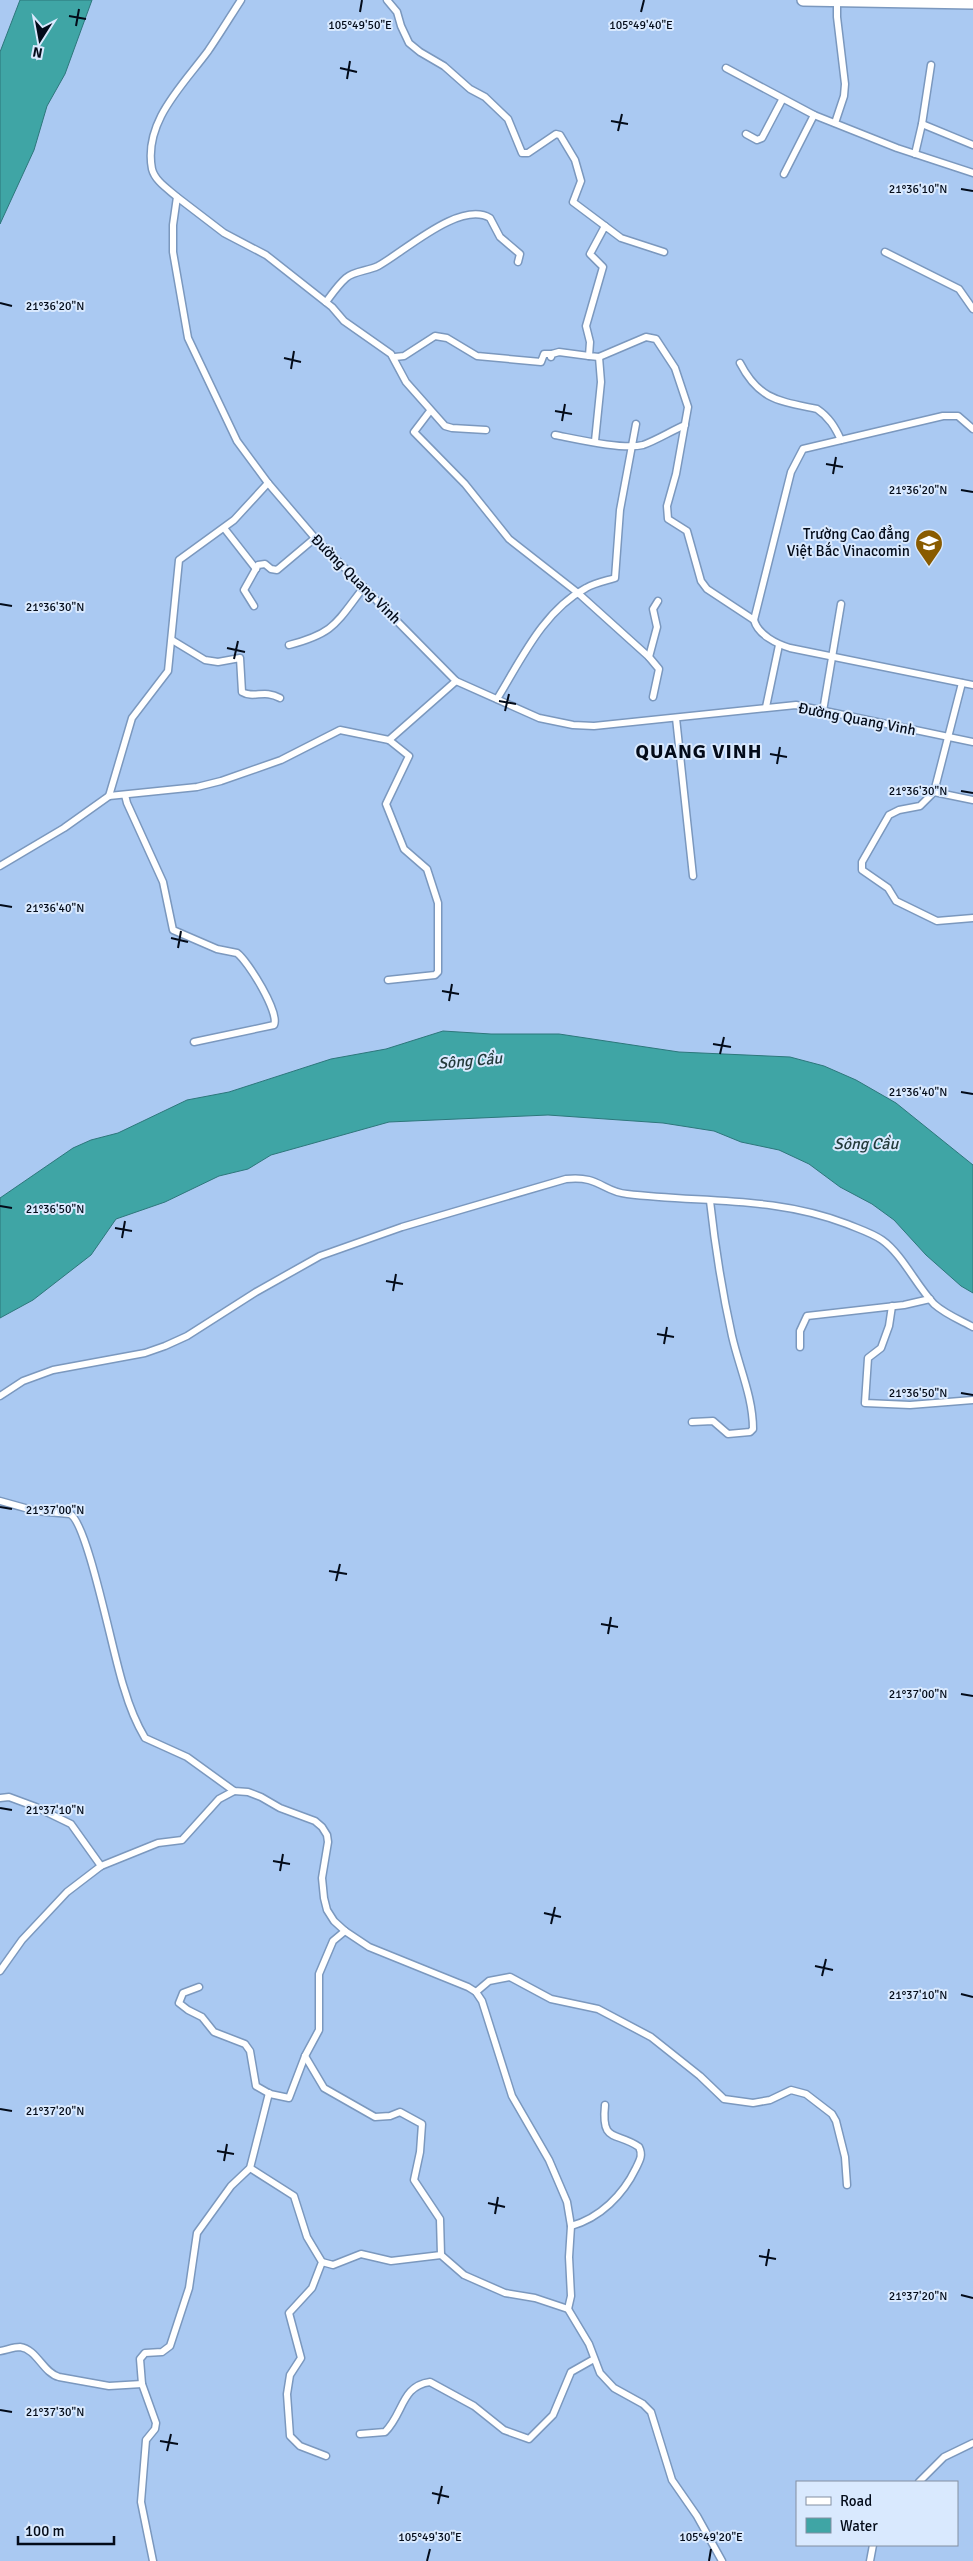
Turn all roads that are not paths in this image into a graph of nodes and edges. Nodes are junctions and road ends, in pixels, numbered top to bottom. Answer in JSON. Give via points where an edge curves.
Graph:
{"nodes":[{"id":1,"x":242,"y":0,"type":"edge"},
{"id":2,"x":387,"y":0,"type":"edge"},
{"id":3,"x":803,"y":0,"type":"edge"},
{"id":4,"x":837,"y":1,"type":"edge"},
{"id":5,"x":893,"y":1,"type":"edge"},
{"id":6,"x":973,"y":3,"type":"edge"},
{"id":7,"x":931,"y":65,"type":"dead end"},
{"id":8,"x":726,"y":68,"type":"dead end"},
{"id":9,"x":782,"y":100,"type":"junction"},
{"id":10,"x":814,"y":115,"type":"junction"},
{"id":11,"x":835,"y":123,"type":"junction"},
{"id":12,"x":922,"y":124,"type":"junction"},
{"id":13,"x":746,"y":134,"type":"dead end"},
{"id":14,"x":973,"y":145,"type":"edge"},
{"id":15,"x":915,"y":154,"type":"junction"},
{"id":16,"x":973,"y":173,"type":"edge"},
{"id":17,"x":784,"y":174,"type":"dead end"},
{"id":18,"x":177,"y":197,"type":"junction"},
{"id":19,"x":605,"y":226,"type":"junction"},
{"id":20,"x":664,"y":252,"type":"dead end"},
{"id":21,"x":885,"y":252,"type":"dead end"},
{"id":22,"x":518,"y":262,"type":"dead end"},
{"id":23,"x":326,"y":302,"type":"junction"},
{"id":24,"x":973,"y":309,"type":"edge"},
{"id":25,"x":589,"y":356,"type":"junction"},
{"id":26,"x":395,"y":357,"type":"junction"},
{"id":27,"x":599,"y":357,"type":"junction"},
{"id":28,"x":740,"y":363,"type":"dead end"},
{"id":29,"x":430,"y":411,"type":"junction"},
{"id":30,"x":636,"y":424,"type":"dead end"},
{"id":31,"x":685,"y":424,"type":"junction"},
{"id":32,"x":973,"y":429,"type":"edge"},
{"id":33,"x":486,"y":430,"type":"dead end"},
{"id":34,"x":555,"y":435,"type":"dead end"},
{"id":35,"x":841,"y":440,"type":"junction"},
{"id":36,"x":595,"y":441,"type":"junction"},
{"id":37,"x":632,"y":446,"type":"junction"},
{"id":38,"x":268,"y":483,"type":"junction"},
{"id":39,"x":224,"y":528,"type":"junction"},
{"id":40,"x":315,"y":538,"type":"junction"},
{"id":41,"x":256,"y":569,"type":"junction"},
{"id":42,"x":364,"y":587,"type":"junction"},
{"id":43,"x":578,"y":593,"type":"junction"},
{"id":44,"x":658,"y":601,"type":"dead end"},
{"id":45,"x":841,"y":604,"type":"dead end"},
{"id":46,"x":254,"y":606,"type":"dead end"},
{"id":47,"x":754,"y":620,"type":"junction"},
{"id":48,"x":172,"y":640,"type":"junction"},
{"id":49,"x":289,"y":644,"type":"dead end"},
{"id":50,"x":779,"y":645,"type":"junction"},
{"id":51,"x":649,"y":657,"type":"junction"},
{"id":52,"x":834,"y":657,"type":"junction"},
{"id":53,"x":456,"y":681,"type":"junction"},
{"id":54,"x":962,"y":683,"type":"junction"},
{"id":55,"x":973,"y":685,"type":"edge"},
{"id":56,"x":653,"y":697,"type":"dead end"},
{"id":57,"x":280,"y":698,"type":"dead end"},
{"id":58,"x":497,"y":699,"type":"junction"},
{"id":59,"x":766,"y":707,"type":"junction"},
{"id":60,"x":823,"y":711,"type":"junction"},
{"id":61,"x":676,"y":718,"type":"junction"},
{"id":62,"x":949,"y":737,"type":"junction"},
{"id":63,"x":389,"y":740,"type":"junction"},
{"id":64,"x":973,"y":742,"type":"edge"},
{"id":65,"x":934,"y":792,"type":"junction"},
{"id":66,"x":125,"y":795,"type":"junction"},
{"id":67,"x":109,"y":796,"type":"junction"},
{"id":68,"x":973,"y":800,"type":"edge"},
{"id":69,"x":0,"y":866,"type":"edge"},
{"id":70,"x":693,"y":876,"type":"dead end"},
{"id":71,"x":973,"y":918,"type":"edge"},
{"id":72,"x":388,"y":980,"type":"dead end"},
{"id":73,"x":194,"y":1042,"type":"dead end"},
{"id":74,"x":710,"y":1200,"type":"junction"},
{"id":75,"x":930,"y":1299,"type":"junction"},
{"id":76,"x":892,"y":1306,"type":"junction"},
{"id":77,"x":973,"y":1327,"type":"edge"},
{"id":78,"x":800,"y":1347,"type":"dead end"},
{"id":79,"x":0,"y":1396,"type":"edge"},
{"id":80,"x":973,"y":1400,"type":"edge"},
{"id":81,"x":692,"y":1422,"type":"dead end"},
{"id":82,"x":0,"y":1501,"type":"edge"},
{"id":83,"x":234,"y":1791,"type":"junction"},
{"id":84,"x":0,"y":1798,"type":"edge"},
{"id":85,"x":101,"y":1866,"type":"junction"},
{"id":86,"x":344,"y":1931,"type":"junction"},
{"id":87,"x":0,"y":1971,"type":"edge"},
{"id":88,"x":199,"y":1987,"type":"dead end"},
{"id":89,"x":476,"y":1992,"type":"junction"},
{"id":90,"x":305,"y":2056,"type":"junction"},
{"id":91,"x":269,"y":2094,"type":"junction"},
{"id":92,"x":605,"y":2105,"type":"dead end"},
{"id":93,"x":250,"y":2168,"type":"junction"},
{"id":94,"x":847,"y":2185,"type":"dead end"},
{"id":95,"x":571,"y":2226,"type":"junction"},
{"id":96,"x":441,"y":2255,"type":"junction"},
{"id":97,"x":322,"y":2262,"type":"junction"},
{"id":98,"x":568,"y":2309,"type":"junction"},
{"id":99,"x":0,"y":2351,"type":"edge"},
{"id":100,"x":594,"y":2359,"type":"junction"},
{"id":101,"x":142,"y":2384,"type":"junction"},
{"id":102,"x":360,"y":2434,"type":"dead end"},
{"id":103,"x":973,"y":2443,"type":"edge"},
{"id":104,"x":326,"y":2456,"type":"dead end"},
{"id":105,"x":920,"y":2481,"type":"edge"},
{"id":106,"x":873,"y":2546,"type":"edge"},
{"id":107,"x":153,"y":2561,"type":"edge"},
{"id":108,"x":722,"y":2561,"type":"edge"},
{"id":109,"x":870,"y":2561,"type":"edge"}],
"edges":[{"from":1,"to":18,"type":"street","via":[[165,108],[158,124],[152,169],[158,180]]},
{"from":2,"to":19,"type":"street","via":[[397,12],[409,43],[485,97],[508,119],[522,153],[528,153],[551,136],[560,135],[575,160],[581,181],[573,202]]},
{"from":3,"to":4,"type":"highway"},
{"from":4,"to":5,"type":"highway"},
{"from":4,"to":11,"type":"street","via":[[845,84]]},
{"from":5,"to":6,"type":"highway"},
{"from":7,"to":12,"type":"street"},
{"from":8,"to":9,"type":"street"},
{"from":9,"to":10,"type":"street"},
{"from":9,"to":13,"type":"street","via":[[762,138],[756,140]]},
{"from":10,"to":11,"type":"street"},
{"from":10,"to":17,"type":"street"},
{"from":11,"to":15,"type":"street"},
{"from":12,"to":14,"type":"street"},
{"from":12,"to":15,"type":"street"},
{"from":15,"to":16,"type":"street"},
{"from":18,"to":23,"type":"street","via":[[224,233],[266,255]]},
{"from":18,"to":38,"type":"street","name":"Đường Quang Vinh","via":[[173,252],[188,338],[237,441]]},
{"from":19,"to":20,"type":"street","via":[[622,238]]},
{"from":19,"to":25,"type":"street","via":[[590,254],[602,267],[586,326]]},
{"from":21,"to":24,"type":"street","via":[[959,288]]},
{"from":22,"to":23,"type":"street","via":[[520,254],[502,240],[490,218],[479,213],[444,223],[378,266],[346,277]]},
{"from":23,"to":26,"type":"street","via":[[344,321]]},
{"from":25,"to":26,"type":"street","via":[[559,352],[544,354],[541,362],[477,356],[447,338],[435,336],[404,356]]},
{"from":25,"to":27,"type":"street"},
{"from":26,"to":29,"type":"street","via":[[406,382]]},
{"from":27,"to":31,"type":"street","via":[[646,337],[656,340],[675,368],[686,395]]},
{"from":27,"to":36,"type":"street","via":[[601,382]]},
{"from":28,"to":35,"type":"street","via":[[749,380],[768,397],[824,413]]},
{"from":29,"to":33,"type":"street","via":[[448,428]]},
{"from":29,"to":43,"type":"street","via":[[414,432],[465,484],[509,538]]},
{"from":30,"to":37,"type":"street"},
{"from":31,"to":37,"type":"street"},
{"from":31,"to":47,"type":"street","via":[[668,519],[687,531],[700,580],[707,589]]},
{"from":32,"to":35,"type":"street","via":[[952,416]]},
{"from":34,"to":36,"type":"street"},
{"from":35,"to":47,"type":"street","via":[[807,447],[797,458]]},
{"from":36,"to":37,"type":"street"},
{"from":37,"to":43,"type":"street","via":[[618,526],[615,578]]},
{"from":38,"to":39,"type":"street"},
{"from":38,"to":40,"type":"street","name":"Đường Quang Vinh"},
{"from":39,"to":41,"type":"street"},
{"from":39,"to":48,"type":"street","via":[[179,560]]},
{"from":40,"to":41,"type":"street","via":[[277,570],[261,564]]},
{"from":40,"to":42,"type":"street","name":"Đường Quang Vinh"},
{"from":41,"to":46,"type":"street","via":[[244,590]]},
{"from":42,"to":49,"type":"street","via":[[328,631]]},
{"from":42,"to":53,"type":"street","name":"Đường Quang Vinh"},
{"from":43,"to":51,"type":"street"},
{"from":43,"to":58,"type":"street","via":[[554,612]]},
{"from":44,"to":51,"type":"street","via":[[653,609],[657,627]]},
{"from":45,"to":52,"type":"street"},
{"from":47,"to":50,"type":"street","via":[[759,630]]},
{"from":48,"to":57,"type":"street","via":[[205,660],[218,662],[240,658],[242,692],[250,695],[271,693]]},
{"from":48,"to":67,"type":"street","via":[[168,671],[132,718]]},
{"from":50,"to":52,"type":"street"},
{"from":50,"to":59,"type":"street"},
{"from":51,"to":56,"type":"street","via":[[659,669]]},
{"from":52,"to":54,"type":"street"},
{"from":52,"to":60,"type":"street"},
{"from":53,"to":58,"type":"street","name":"Đường Quang Vinh"},
{"from":53,"to":63,"type":"street"},
{"from":54,"to":55,"type":"street"},
{"from":54,"to":62,"type":"street"},
{"from":58,"to":61,"type":"street","name":"Đường Quang Vinh","via":[[539,718],[573,725]]},
{"from":59,"to":60,"type":"street","name":"Đường Quang Vinh","via":[[796,706]]},
{"from":59,"to":61,"type":"street","name":"Đường Quang Vinh"},
{"from":60,"to":62,"type":"street","name":"Đường Quang Vinh"},
{"from":61,"to":70,"type":"street"},
{"from":62,"to":64,"type":"street","name":"Đường Quang Vinh"},
{"from":62,"to":65,"type":"street"},
{"from":63,"to":66,"type":"street","via":[[340,730],[281,760],[221,782]]},
{"from":63,"to":72,"type":"street","via":[[409,756],[386,804],[404,849],[427,869],[440,908],[439,967],[435,975]]},
{"from":65,"to":68,"type":"street"},
{"from":65,"to":71,"type":"street","via":[[920,806],[894,812],[886,818],[862,862],[862,870],[888,888],[896,901],[937,921]]},
{"from":66,"to":67,"type":"street"},
{"from":66,"to":73,"type":"street","via":[[163,882],[173,930],[240,955],[271,1004],[276,1021],[274,1025]]},
{"from":67,"to":69,"type":"street","via":[[64,828]]},
{"from":74,"to":75,"type":"street","via":[[788,1206],[866,1231],[896,1252]]},
{"from":74,"to":79,"type":"street","via":[[626,1194],[590,1179],[566,1179],[402,1227],[320,1256],[165,1346],[145,1353],[53,1370]]},
{"from":74,"to":81,"type":"street","via":[[714,1241],[732,1337],[751,1405],[753,1429],[728,1434],[713,1421]]},
{"from":75,"to":76,"type":"street"},
{"from":75,"to":77,"type":"street","via":[[944,1312]]},
{"from":76,"to":78,"type":"street","via":[[807,1316],[800,1331]]},
{"from":76,"to":80,"type":"street","via":[[881,1348],[868,1358],[866,1403],[910,1405]]},
{"from":82,"to":83,"type":"street","via":[[36,1511],[74,1516],[92,1558],[124,1688],[145,1738],[187,1757]]},
{"from":83,"to":85,"type":"street","via":[[219,1799],[182,1840],[158,1843]]},
{"from":83,"to":86,"type":"street","via":[[261,1797],[322,1827],[328,1842],[323,1863],[326,1910]]},
{"from":84,"to":85,"type":"street","via":[[18,1800],[67,1821]]},
{"from":85,"to":87,"type":"street","via":[[62,1896],[22,1940]]},
{"from":86,"to":89,"type":"street","via":[[369,1947]]},
{"from":86,"to":90,"type":"street","via":[[333,1941],[320,1974],[319,2030]]},
{"from":88,"to":91,"type":"street","via":[[183,1993],[179,2003],[202,2017],[214,2032],[245,2044],[250,2051],[254,2084]]},
{"from":89,"to":94,"type":"street","via":[[489,1981],[510,1977],[556,2000],[598,2010],[650,2037],[724,2099],[752,2103],[770,2100],[791,2090],[806,2094],[836,2121],[845,2157]]},
{"from":89,"to":95,"type":"street","via":[[482,2001],[512,2096],[546,2154],[567,2202]]},
{"from":90,"to":91,"type":"street","via":[[289,2098]]},
{"from":90,"to":96,"type":"street","via":[[324,2088],[375,2117],[403,2113],[422,2124],[414,2180],[440,2219]]},
{"from":91,"to":93,"type":"street"},
{"from":92,"to":95,"type":"street","via":[[608,2132],[638,2147],[641,2158],[616,2199],[586,2221]]},
{"from":93,"to":97,"type":"street","via":[[294,2196],[307,2237]]},
{"from":93,"to":101,"type":"street","via":[[231,2186],[197,2233],[189,2288],[170,2346],[162,2352],[142,2355],[139,2363]]},
{"from":95,"to":98,"type":"street","via":[[571,2296]]},
{"from":96,"to":97,"type":"street","via":[[391,2262],[361,2254],[333,2265]]},
{"from":96,"to":98,"type":"street","via":[[464,2275],[504,2293],[535,2298]]},
{"from":97,"to":104,"type":"street","via":[[312,2288],[289,2313],[301,2358],[290,2375],[287,2397],[290,2436],[300,2446]]},
{"from":98,"to":100,"type":"street"},
{"from":99,"to":101,"type":"street","via":[[18,2347],[28,2350],[52,2375],[59,2377],[109,2386]]},
{"from":100,"to":102,"type":"street","via":[[571,2372],[553,2415],[529,2439],[504,2430],[474,2406],[430,2382],[414,2386],[408,2392],[396,2420],[386,2432]]},
{"from":100,"to":108,"type":"street","via":[[600,2373],[614,2388],[651,2412],[672,2480]]},
{"from":101,"to":107,"type":"street","via":[[156,2423],[146,2440],[141,2502]]},
{"from":103,"to":105,"type":"street","via":[[944,2457]]},
{"from":106,"to":109,"type":"street"}]}
